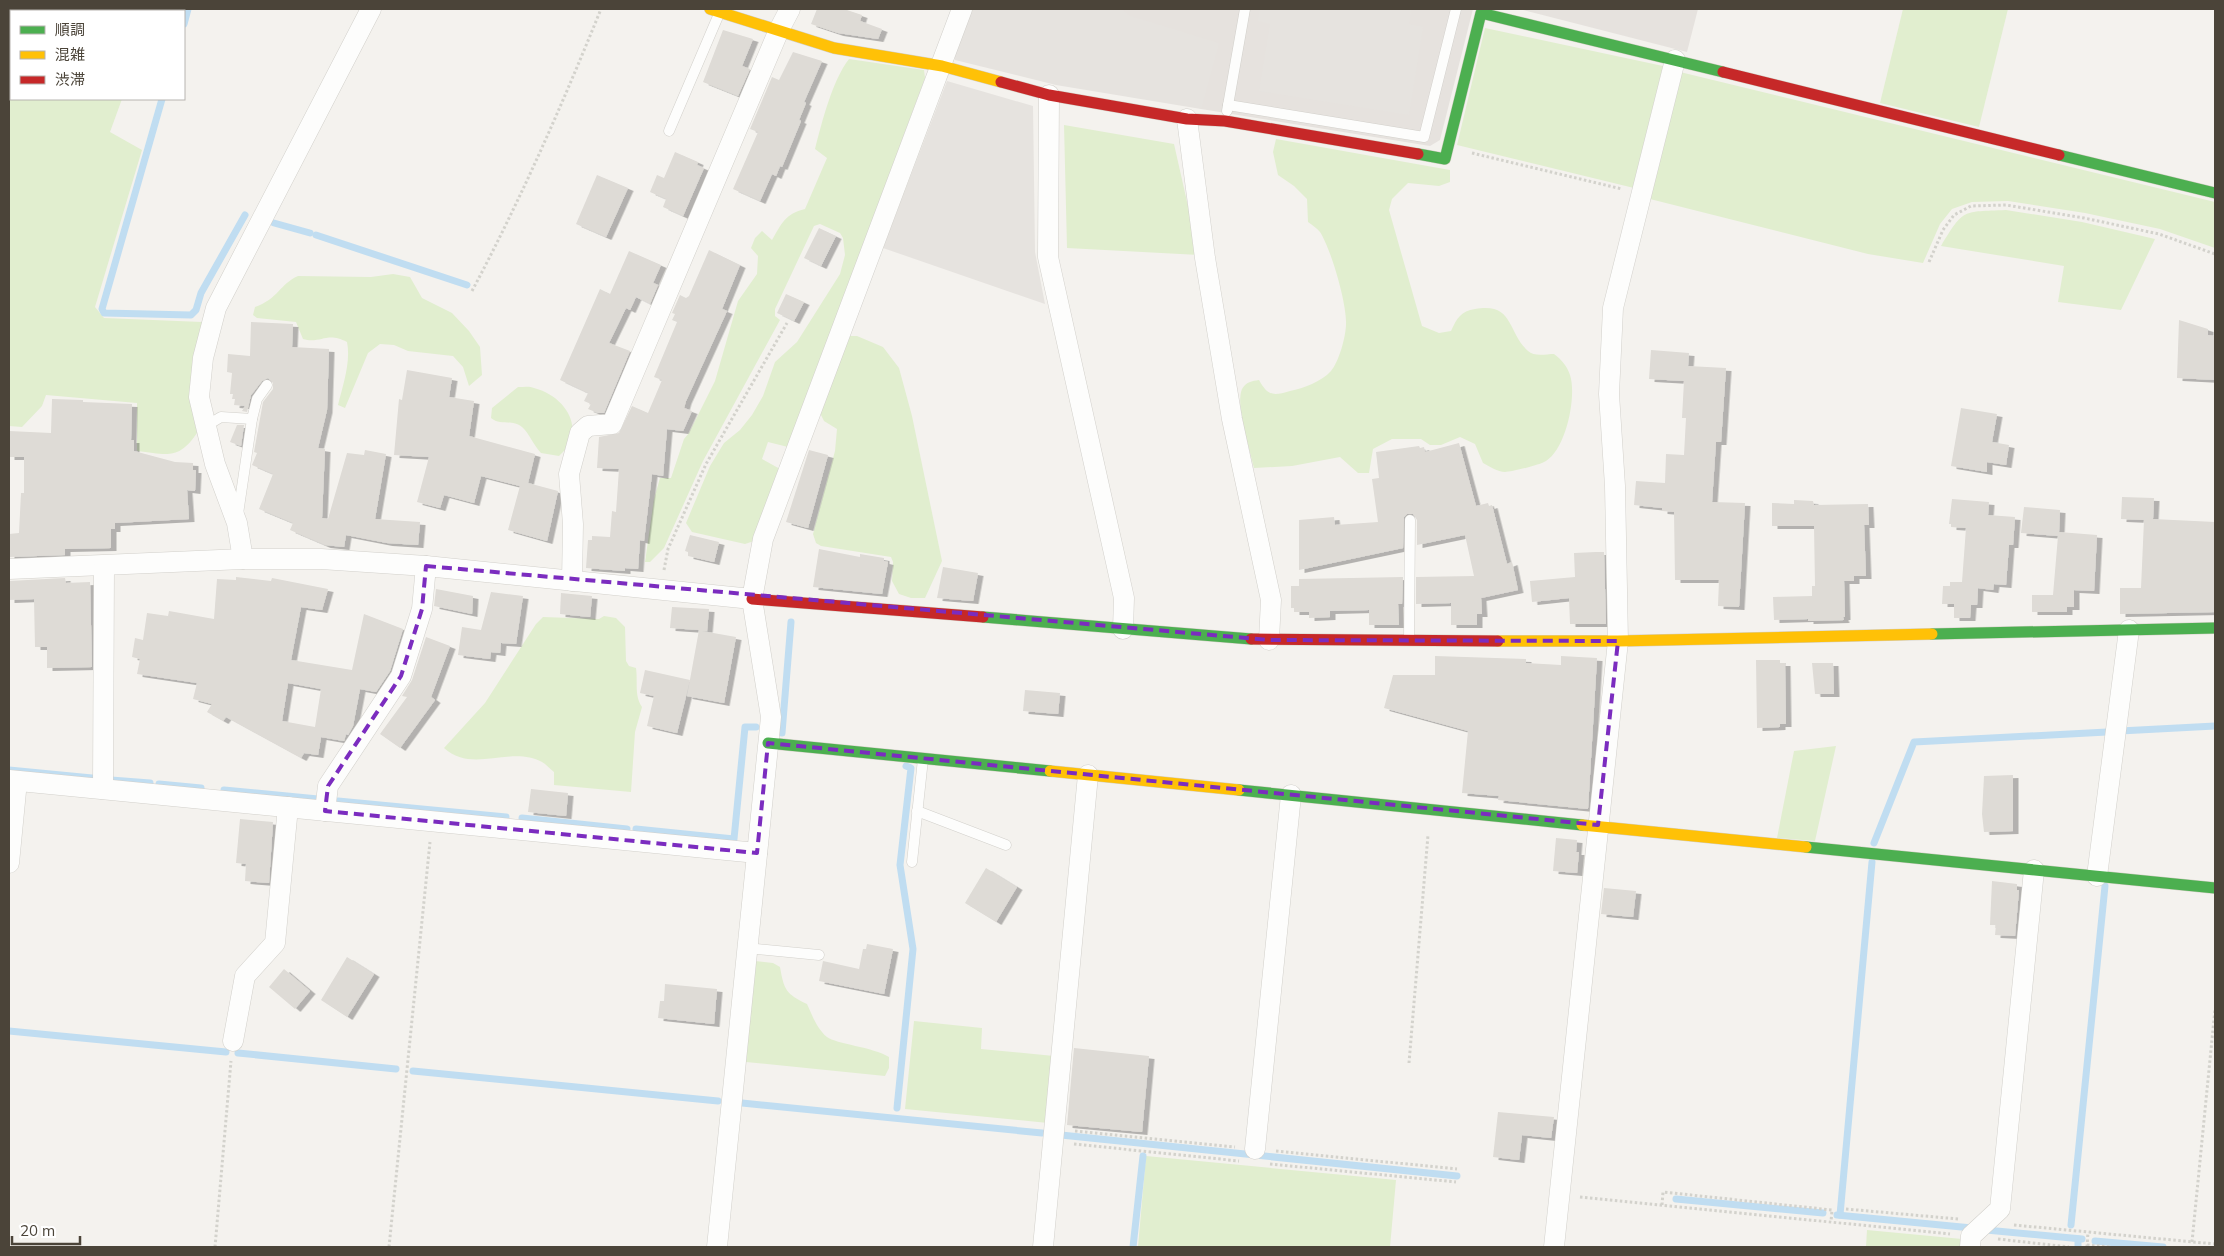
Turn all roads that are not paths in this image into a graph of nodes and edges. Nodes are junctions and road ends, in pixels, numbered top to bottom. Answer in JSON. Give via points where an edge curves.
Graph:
{"nodes":[{"id":1,"x":371,"y":9,"type":"edge"},
{"id":2,"x":790,"y":9,"type":"edge"},
{"id":3,"x":962,"y":9,"type":"edge"},
{"id":4,"x":1245,"y":9,"type":"edge"},
{"id":5,"x":1456,"y":9,"type":"edge"},
{"id":6,"x":715,"y":10,"type":"edge"},
{"id":7,"x":779,"y":30,"type":"junction"},
{"id":8,"x":1675,"y":60,"type":"junction"},
{"id":9,"x":942,"y":66,"type":"junction"},
{"id":10,"x":1049,"y":96,"type":"junction"},
{"id":11,"x":1228,"y":105,"type":"junction"},
{"id":12,"x":1187,"y":119,"type":"junction"},
{"id":13,"x":1225,"y":121,"type":"junction"},
{"id":14,"x":669,"y":131,"type":"dead end"},
{"id":15,"x":2215,"y":193,"type":"edge"},
{"id":16,"x":267,"y":385,"type":"dead end"},
{"id":17,"x":252,"y":419,"type":"junction"},
{"id":18,"x":206,"y":426,"type":"junction"},
{"id":19,"x":1410,"y":520,"type":"dead end"},
{"id":20,"x":237,"y":522,"type":"junction"},
{"id":21,"x":243,"y":558,"type":"junction"},
{"id":22,"x":104,"y":566,"type":"junction"},
{"id":23,"x":426,"y":566,"type":"junction"},
{"id":24,"x":9,"y":570,"type":"edge"},
{"id":25,"x":572,"y":581,"type":"junction"},
{"id":26,"x":752,"y":599,"type":"junction"},
{"id":27,"x":2215,"y":628,"type":"edge"},
{"id":28,"x":1123,"y":629,"type":"junction"},
{"id":29,"x":2129,"y":630,"type":"junction"},
{"id":30,"x":1269,"y":640,"type":"junction"},
{"id":31,"x":1409,"y":641,"type":"junction"},
{"id":32,"x":1618,"y":641,"type":"junction"},
{"id":33,"x":768,"y":743,"type":"junction"},
{"id":34,"x":923,"y":758,"type":"junction"},
{"id":35,"x":1088,"y":775,"type":"junction"},
{"id":36,"x":13,"y":781,"type":"edge"},
{"id":37,"x":103,"y":789,"type":"junction"},
{"id":38,"x":1291,"y":795,"type":"junction"},
{"id":39,"x":288,"y":807,"type":"junction"},
{"id":40,"x":325,"y":811,"type":"junction"},
{"id":41,"x":917,"y":811,"type":"junction"},
{"id":42,"x":1598,"y":825,"type":"junction"},
{"id":43,"x":1006,"y":845,"type":"dead end"},
{"id":44,"x":757,"y":853,"type":"junction"},
{"id":45,"x":912,"y":862,"type":"dead end"},
{"id":46,"x":9,"y":863,"type":"edge"},
{"id":47,"x":2034,"y":870,"type":"junction"},
{"id":48,"x":2097,"y":876,"type":"junction"},
{"id":49,"x":2215,"y":888,"type":"edge"},
{"id":50,"x":747,"y":948,"type":"junction"},
{"id":51,"x":819,"y":955,"type":"dead end"},
{"id":52,"x":233,"y":1041,"type":"road end"},
{"id":53,"x":1255,"y":1148,"type":"dead end"},
{"id":54,"x":1970,"y":1242,"type":"edge"},
{"id":55,"x":717,"y":1247,"type":"edge"},
{"id":56,"x":1043,"y":1247,"type":"edge"},
{"id":57,"x":1554,"y":1247,"type":"edge"}],
"edges":[{"from":1,"to":18,"type":"street","via":[[216,308],[203,358],[199,397]]},
{"from":2,"to":7,"type":"street"},
{"from":3,"to":9,"type":"street"},
{"from":4,"to":11,"type":"lane"},
{"from":5,"to":11,"type":"lane","via":[[1424,137]]},
{"from":6,"to":7,"type":"street"},
{"from":6,"to":14,"type":"lane"},
{"from":7,"to":9,"type":"street","via":[[834,48]]},
{"from":7,"to":25,"type":"street","via":[[612,424],[588,426],[580,433],[569,474],[574,524]]},
{"from":8,"to":13,"type":"street","via":[[1481,13],[1445,159]]},
{"from":8,"to":15,"type":"street"},
{"from":8,"to":32,"type":"street","via":[[1613,308],[1609,394],[1615,486]]},
{"from":9,"to":10,"type":"street"},
{"from":9,"to":26,"type":"street","via":[[763,539]]},
{"from":10,"to":12,"type":"street"},
{"from":10,"to":28,"type":"street","via":[[1048,257],[1124,598]]},
{"from":11,"to":13,"type":"lane"},
{"from":12,"to":13,"type":"street"},
{"from":12,"to":30,"type":"street","via":[[1205,258],[1232,419],[1271,600]]},
{"from":16,"to":17,"type":"lane","via":[[257,399]]},
{"from":17,"to":18,"type":"lane","via":[[221,417]]},
{"from":17,"to":20,"type":"lane"},
{"from":18,"to":20,"type":"street","via":[[215,464]]},
{"from":19,"to":31,"type":"lane"},
{"from":20,"to":21,"type":"street"},
{"from":21,"to":22,"type":"street"},
{"from":21,"to":23,"type":"street"},
{"from":22,"to":24,"type":"street"},
{"from":22,"to":37,"type":"street"},
{"from":23,"to":25,"type":"street"},
{"from":23,"to":40,"type":"street","via":[[422,609],[401,676],[328,786]]},
{"from":25,"to":26,"type":"street"},
{"from":26,"to":28,"type":"street"},
{"from":26,"to":33,"type":"street","via":[[770,717]]},
{"from":27,"to":29,"type":"street"},
{"from":28,"to":30,"type":"street"},
{"from":29,"to":32,"type":"street"},
{"from":29,"to":48,"type":"street"},
{"from":30,"to":31,"type":"street"},
{"from":31,"to":32,"type":"street"},
{"from":32,"to":42,"type":"street"},
{"from":33,"to":34,"type":"street"},
{"from":33,"to":44,"type":"street"},
{"from":34,"to":35,"type":"street"},
{"from":34,"to":41,"type":"lane"},
{"from":35,"to":38,"type":"street"},
{"from":35,"to":56,"type":"street"},
{"from":36,"to":37,"type":"street"},
{"from":36,"to":46,"type":"street"},
{"from":37,"to":39,"type":"street"},
{"from":38,"to":42,"type":"street"},
{"from":38,"to":53,"type":"street"},
{"from":39,"to":40,"type":"street"},
{"from":39,"to":52,"type":"street","via":[[275,943],[246,976]]},
{"from":40,"to":44,"type":"street"},
{"from":41,"to":43,"type":"lane"},
{"from":41,"to":45,"type":"lane"},
{"from":42,"to":47,"type":"street"},
{"from":42,"to":57,"type":"street"},
{"from":44,"to":50,"type":"street"},
{"from":47,"to":48,"type":"street"},
{"from":47,"to":54,"type":"street","via":[[2000,1209]]},
{"from":48,"to":49,"type":"street"},
{"from":50,"to":51,"type":"lane"},
{"from":50,"to":55,"type":"street"}]}
